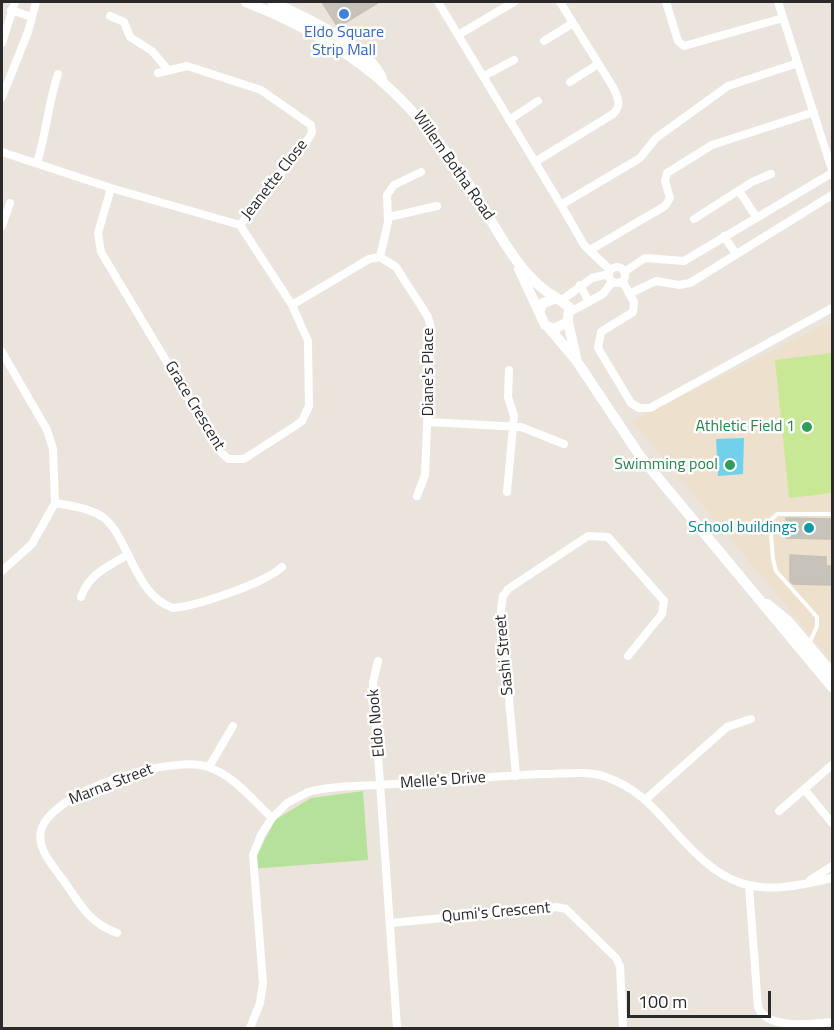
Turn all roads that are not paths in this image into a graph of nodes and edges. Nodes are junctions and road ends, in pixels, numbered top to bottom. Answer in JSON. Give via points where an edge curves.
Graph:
{"nodes":[{"id":1,"x":15,"y":2,"type":"edge"},
{"id":2,"x":36,"y":2,"type":"edge"},
{"id":3,"x":246,"y":2,"type":"edge"},
{"id":4,"x":272,"y":2,"type":"edge"},
{"id":5,"x":438,"y":2,"type":"edge"},
{"id":6,"x":514,"y":2,"type":"edge"},
{"id":7,"x":560,"y":2,"type":"edge"},
{"id":8,"x":666,"y":2,"type":"edge"},
{"id":9,"x":778,"y":2,"type":"edge"},
{"id":10,"x":11,"y":10,"type":"junction"},
{"id":11,"x":110,"y":16,"type":"dead end"},
{"id":12,"x":32,"y":17,"type":"junction"},
{"id":13,"x":783,"y":18,"type":"junction"},
{"id":14,"x":573,"y":23,"type":"junction"},
{"id":15,"x":458,"y":35,"type":"junction"},
{"id":16,"x":544,"y":41,"type":"dead end"},
{"id":17,"x":2,"y":43,"type":"edge"},
{"id":18,"x":514,"y":60,"type":"dead end"},
{"id":19,"x":798,"y":63,"type":"junction"},
{"id":20,"x":598,"y":64,"type":"junction"},
{"id":21,"x":168,"y":70,"type":"junction"},
{"id":22,"x":158,"y":73,"type":"dead end"},
{"id":23,"x":58,"y":74,"type":"dead end"},
{"id":24,"x":484,"y":76,"type":"junction"},
{"id":25,"x":382,"y":79,"type":"junction"},
{"id":26,"x":570,"y":82,"type":"dead end"},
{"id":27,"x":2,"y":97,"type":"edge"},
{"id":28,"x":538,"y":101,"type":"dead end"},
{"id":29,"x":814,"y":112,"type":"junction"},
{"id":30,"x":509,"y":120,"type":"junction"},
{"id":31,"x":2,"y":152,"type":"edge"},
{"id":32,"x":535,"y":162,"type":"junction"},
{"id":33,"x":37,"y":163,"type":"junction"},
{"id":34,"x":421,"y":172,"type":"dead end"},
{"id":35,"x":832,"y":172,"type":"edge"},
{"id":36,"x":771,"y":174,"type":"dead end"},
{"id":37,"x":111,"y":188,"type":"junction"},
{"id":38,"x":739,"y":191,"type":"junction"},
{"id":39,"x":832,"y":195,"type":"edge"},
{"id":40,"x":10,"y":203,"type":"dead end"},
{"id":41,"x":561,"y":205,"type":"junction"},
{"id":42,"x":437,"y":206,"type":"dead end"},
{"id":43,"x":389,"y":217,"type":"junction"},
{"id":44,"x":757,"y":218,"type":"junction"},
{"id":45,"x":694,"y":219,"type":"dead end"},
{"id":46,"x":240,"y":225,"type":"junction"},
{"id":47,"x":2,"y":226,"type":"edge"},
{"id":48,"x":724,"y":237,"type":"junction"},
{"id":49,"x":590,"y":250,"type":"junction"},
{"id":50,"x":736,"y":254,"type":"junction"},
{"id":51,"x":380,"y":257,"type":"junction"},
{"id":52,"x":516,"y":260,"type":"junction"},
{"id":53,"x":609,"y":272,"type":"junction"},
{"id":54,"x":624,"y":272,"type":"junction"},
{"id":55,"x":612,"y":282,"type":"junction"},
{"id":56,"x":622,"y":282,"type":"junction"},
{"id":57,"x":580,"y":285,"type":"junction"},
{"id":58,"x":629,"y":294,"type":"junction"},
{"id":59,"x":559,"y":299,"type":"junction"},
{"id":60,"x":589,"y":302,"type":"junction"},
{"id":61,"x":292,"y":305,"type":"junction"},
{"id":62,"x":832,"y":308,"type":"edge"},
{"id":63,"x":539,"y":312,"type":"junction"},
{"id":64,"x":569,"y":317,"type":"junction"},
{"id":65,"x":549,"y":328,"type":"junction"},
{"id":66,"x":2,"y":352,"type":"edge"},
{"id":67,"x":576,"y":360,"type":"junction"},
{"id":68,"x":509,"y":370,"type":"dead end"},
{"id":69,"x":429,"y":422,"type":"junction"},
{"id":70,"x":517,"y":427,"type":"junction"},
{"id":71,"x":564,"y":444,"type":"dead end"},
{"id":72,"x":507,"y":492,"type":"dead end"},
{"id":73,"x":417,"y":496,"type":"dead end"},
{"id":74,"x":55,"y":502,"type":"junction"},
{"id":75,"x":832,"y":514,"type":"edge"},
{"id":76,"x":127,"y":555,"type":"junction"},
{"id":77,"x":282,"y":567,"type":"dead end"},
{"id":78,"x":2,"y":571,"type":"edge"},
{"id":79,"x":81,"y":597,"type":"dead end"},
{"id":80,"x":764,"y":602,"type":"junction"},
{"id":81,"x":809,"y":644,"type":"junction"},
{"id":82,"x":628,"y":656,"type":"dead end"},
{"id":83,"x":378,"y":661,"type":"dead end"},
{"id":84,"x":832,"y":673,"type":"edge"},
{"id":85,"x":832,"y":687,"type":"edge"},
{"id":86,"x":751,"y":719,"type":"dead end"},
{"id":87,"x":233,"y":726,"type":"dead end"},
{"id":88,"x":832,"y":765,"type":"edge"},
{"id":89,"x":209,"y":767,"type":"junction"},
{"id":90,"x":516,"y":776,"type":"junction"},
{"id":91,"x":382,"y":785,"type":"junction"},
{"id":92,"x":805,"y":790,"type":"junction"},
{"id":93,"x":646,"y":799,"type":"junction"},
{"id":94,"x":779,"y":811,"type":"dead end"},
{"id":95,"x":272,"y":818,"type":"junction"},
{"id":96,"x":832,"y":823,"type":"edge"},
{"id":97,"x":832,"y":866,"type":"edge"},
{"id":98,"x":832,"y":878,"type":"edge"},
{"id":99,"x":800,"y":885,"type":"junction"},
{"id":100,"x":749,"y":888,"type":"junction"},
{"id":101,"x":391,"y":923,"type":"junction"},
{"id":102,"x":117,"y":933,"type":"dead end"},
{"id":103,"x":832,"y":1022,"type":"edge"},
{"id":104,"x":250,"y":1029,"type":"edge"},
{"id":105,"x":397,"y":1029,"type":"edge"},
{"id":106,"x":623,"y":1029,"type":"edge"}],
"edges":[{"from":1,"to":10,"type":"street"},
{"from":2,"to":12,"type":"street"},
{"from":3,"to":25,"type":"street","name":"Willem Botha Road","via":[[309,30]]},
{"from":4,"to":25,"type":"street","name":"Willem Botha Road","via":[[334,34],[377,68]]},
{"from":5,"to":15,"type":"street"},
{"from":6,"to":15,"type":"street"},
{"from":7,"to":14,"type":"street"},
{"from":8,"to":13,"type":"street","via":[[678,41],[684,46]]},
{"from":9,"to":13,"type":"street"},
{"from":10,"to":12,"type":"street"},
{"from":10,"to":17,"type":"street"},
{"from":11,"to":21,"type":"street","via":[[124,22],[130,37],[152,51]]},
{"from":12,"to":27,"type":"street"},
{"from":13,"to":19,"type":"street"},
{"from":14,"to":16,"type":"street"},
{"from":14,"to":20,"type":"street"},
{"from":15,"to":24,"type":"street"},
{"from":18,"to":24,"type":"street"},
{"from":19,"to":29,"type":"street"},
{"from":19,"to":41,"type":"street","via":[[728,86],[656,138],[640,158]]},
{"from":20,"to":26,"type":"street"},
{"from":20,"to":32,"type":"street","via":[[617,94],[616,111]]},
{"from":21,"to":22,"type":"street","name":"Jeanette Close"},
{"from":21,"to":46,"type":"street","name":"Jeanette Close","via":[[186,66],[261,90],[310,125],[309,138]]},
{"from":23,"to":33,"type":"street"},
{"from":24,"to":30,"type":"street"},
{"from":25,"to":52,"type":"street","name":"Willem Botha Road","via":[[436,136]]},
{"from":28,"to":30,"type":"street"},
{"from":29,"to":35,"type":"street"},
{"from":29,"to":49,"type":"street","via":[[708,147],[667,173],[670,198],[665,206]]},
{"from":30,"to":32,"type":"street"},
{"from":31,"to":33,"type":"street"},
{"from":32,"to":41,"type":"street"},
{"from":33,"to":37,"type":"street"},
{"from":34,"to":43,"type":"street","via":[[390,190]]},
{"from":35,"to":44,"type":"street"},
{"from":36,"to":38,"type":"street"},
{"from":37,"to":46,"type":"street"},
{"from":37,"to":61,"type":"street","name":"Grace Crescent","via":[[98,233],[99,247],[228,459],[252,455],[295,426],[307,411],[310,351]]},
{"from":38,"to":44,"type":"street"},
{"from":38,"to":45,"type":"street"},
{"from":39,"to":50,"type":"street"},
{"from":40,"to":47,"type":"street"},
{"from":41,"to":49,"type":"street"},
{"from":42,"to":43,"type":"street"},
{"from":43,"to":51,"type":"street"},
{"from":44,"to":48,"type":"street"},
{"from":46,"to":61,"type":"street","name":"Grace Crescent"},
{"from":48,"to":50,"type":"street"},
{"from":48,"to":54,"type":"street","via":[[684,261],[645,258]]},
{"from":49,"to":53,"type":"street"},
{"from":50,"to":58,"type":"street","via":[[685,285],[656,281]]},
{"from":51,"to":61,"type":"street","via":[[369,259]]},
{"from":51,"to":69,"type":"street","name":"Diane's Place","via":[[396,267],[431,322]]},
{"from":52,"to":59,"type":"street","name":"Willem Botha Road","via":[[540,287]]},
{"from":52,"to":63,"type":"street","name":"Willem Botha Road"},
{"from":53,"to":54,"type":"street","via":[[616,267]]},
{"from":53,"to":55,"type":"street"},
{"from":53,"to":57,"type":"street"},
{"from":54,"to":56,"type":"street"},
{"from":55,"to":56,"type":"street"},
{"from":55,"to":60,"type":"street","via":[[603,294]]},
{"from":56,"to":58,"type":"street"},
{"from":57,"to":59,"type":"street"},
{"from":57,"to":60,"type":"street"},
{"from":58,"to":62,"type":"street","via":[[633,312],[601,332],[598,348],[631,403],[644,409]]},
{"from":59,"to":63,"type":"street","via":[[547,300]]},
{"from":59,"to":64,"type":"street"},
{"from":60,"to":64,"type":"street"},
{"from":63,"to":65,"type":"street"},
{"from":64,"to":65,"type":"street","via":[[559,328]]},
{"from":64,"to":67,"type":"street"},
{"from":65,"to":67,"type":"street"},
{"from":66,"to":74,"type":"street","via":[[47,430],[53,448]]},
{"from":67,"to":80,"type":"street","via":[[640,456]]},
{"from":68,"to":70,"type":"street","via":[[508,397]]},
{"from":69,"to":70,"type":"street"},
{"from":69,"to":73,"type":"street","name":"Diane's Place","via":[[425,475]]},
{"from":70,"to":71,"type":"street"},
{"from":70,"to":72,"type":"street"},
{"from":74,"to":76,"type":"street","via":[[88,510],[106,520]]},
{"from":74,"to":78,"type":"street","via":[[32,544]]},
{"from":75,"to":81,"type":"lane","via":[[777,514],[770,521],[777,571],[817,617]]},
{"from":76,"to":77,"type":"street","via":[[152,594],[173,608],[268,578]]},
{"from":76,"to":79,"type":"street","via":[[89,580]]},
{"from":80,"to":81,"type":"street"},
{"from":80,"to":85,"type":"street"},
{"from":81,"to":84,"type":"street"},
{"from":82,"to":90,"type":"street","name":"Sashi Street","via":[[662,614],[664,601],[608,537],[588,536],[508,589],[501,610]]},
{"from":83,"to":91,"type":"street","name":"Eldo Nook","via":[[374,682]]},
{"from":86,"to":93,"type":"street","via":[[727,727]]},
{"from":87,"to":89,"type":"street"},
{"from":88,"to":92,"type":"street"},
{"from":89,"to":95,"type":"street","name":"Marna Street"},
{"from":89,"to":102,"type":"street","name":"Marna Street","via":[[187,763],[164,765],[107,783],[64,803],[46,820],[40,839],[43,849],[85,913]]},
{"from":90,"to":91,"type":"street","name":"Melle's Drive"},
{"from":90,"to":93,"type":"street","name":"Melle's Drive","via":[[589,773],[628,786]]},
{"from":91,"to":95,"type":"street","name":"Melle's Drive","via":[[308,792],[287,803]]},
{"from":91,"to":101,"type":"street"},
{"from":92,"to":94,"type":"street"},
{"from":92,"to":96,"type":"street"},
{"from":93,"to":100,"type":"street","name":"Melle's Drive","via":[[713,870]]},
{"from":95,"to":104,"type":"street","name":"Melle's Drive","via":[[261,835],[252,863],[262,983],[261,1003]]},
{"from":97,"to":99,"type":"street","name":"Melle's Drive"},
{"from":98,"to":99,"type":"street","name":"Melle's Drive"},
{"from":99,"to":100,"type":"street","name":"Melle's Drive"},
{"from":100,"to":103,"type":"street","via":[[758,1007],[762,1015],[779,1025]]},
{"from":101,"to":105,"type":"street"},
{"from":101,"to":106,"type":"street","name":"Qumi's Crescent","via":[[566,909],[620,966]]}]}
